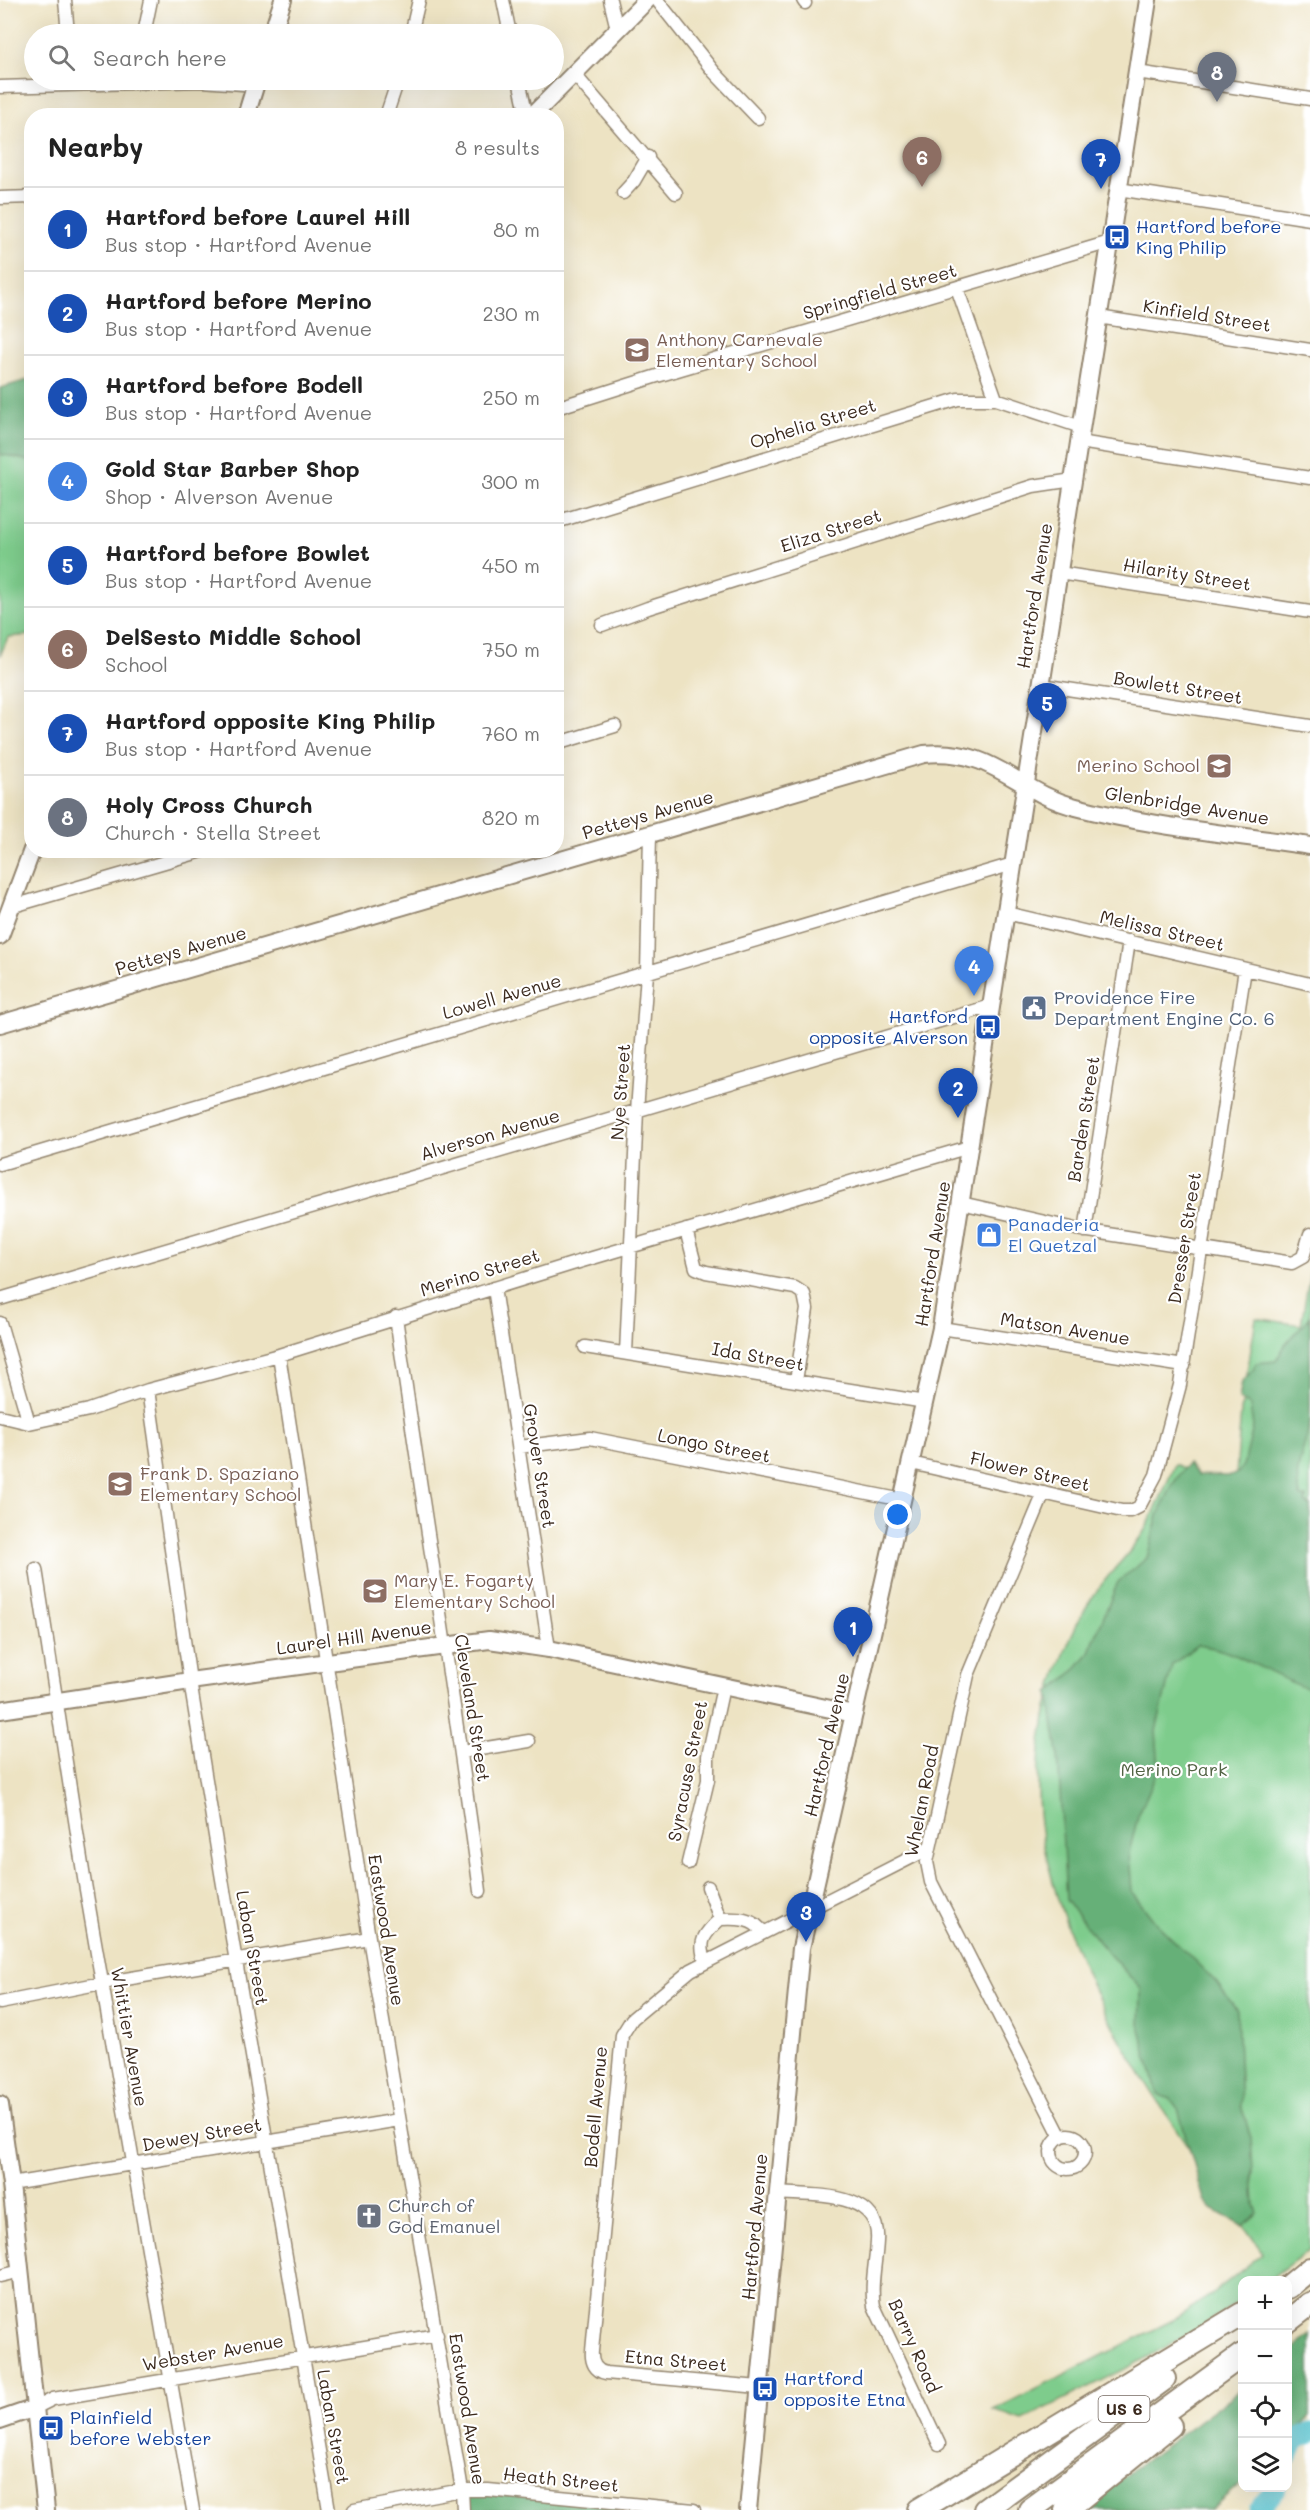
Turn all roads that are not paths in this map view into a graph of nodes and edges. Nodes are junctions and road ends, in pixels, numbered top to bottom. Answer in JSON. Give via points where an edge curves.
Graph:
{"nodes":[{"id":1,"x":64,"y":0,"type":"edge"},
{"id":2,"x":151,"y":0,"type":"edge"},
{"id":3,"x":283,"y":0,"type":"edge"},
{"id":4,"x":419,"y":0,"type":"edge"},
{"id":5,"x":503,"y":0,"type":"edge"},
{"id":6,"x":610,"y":0,"type":"edge"},
{"id":7,"x":646,"y":0,"type":"edge"},
{"id":8,"x":657,"y":0,"type":"edge"},
{"id":9,"x":1148,"y":0,"type":"edge"},
{"id":10,"x":67,"y":24,"type":"edge"},
{"id":11,"x":146,"y":24,"type":"edge"},
{"id":12,"x":275,"y":24,"type":"edge"},
{"id":13,"x":413,"y":24,"type":"edge"},
{"id":14,"x":508,"y":24,"type":"edge"},
{"id":15,"x":617,"y":29,"type":"junction"},
{"id":16,"x":1137,"y":72,"type":"junction"},
{"id":17,"x":575,"y":75,"type":"junction"},
{"id":18,"x":24,"y":85,"type":"edge"},
{"id":19,"x":564,"y":85,"type":"edge"},
{"id":20,"x":0,"y":87,"type":"edge"},
{"id":21,"x":254,"y":90,"type":"edge"},
{"id":22,"x":395,"y":90,"type":"edge"},
{"id":23,"x":521,"y":90,"type":"edge"},
{"id":24,"x":559,"y":90,"type":"edge"},
{"id":25,"x":1310,"y":99,"type":"edge"},
{"id":26,"x":249,"y":108,"type":"edge"},
{"id":27,"x":389,"y":108,"type":"edge"},
{"id":28,"x":525,"y":108,"type":"edge"},
{"id":29,"x":540,"y":108,"type":"edge"},
{"id":30,"x":758,"y":118,"type":"dead end"},
{"id":31,"x":648,"y":157,"type":"junction"},
{"id":32,"x":1118,"y":189,"type":"junction"},
{"id":33,"x":623,"y":193,"type":"dead end"},
{"id":34,"x":676,"y":193,"type":"dead end"},
{"id":35,"x":24,"y":197,"type":"edge"},
{"id":36,"x":0,"y":198,"type":"edge"},
{"id":37,"x":1310,"y":219,"type":"edge"},
{"id":38,"x":1110,"y":242,"type":"junction"},
{"id":39,"x":957,"y":288,"type":"junction"},
{"id":40,"x":1098,"y":317,"type":"junction"},
{"id":41,"x":1310,"y":350,"type":"edge"},
{"id":42,"x":996,"y":399,"type":"junction"},
{"id":43,"x":564,"y":405,"type":"edge"},
{"id":44,"x":1080,"y":435,"type":"junction"},
{"id":45,"x":1310,"y":478,"type":"edge"},
{"id":46,"x":1073,"y":480,"type":"junction"},
{"id":47,"x":564,"y":520,"type":"edge"},
{"id":48,"x":1059,"y":573,"type":"junction"},
{"id":49,"x":1310,"y":612,"type":"edge"},
{"id":50,"x":602,"y":625,"type":"dead end"},
{"id":51,"x":1041,"y":685,"type":"junction"},
{"id":52,"x":615,"y":726,"type":"dead end"},
{"id":53,"x":1310,"y":726,"type":"edge"},
{"id":54,"x":564,"y":742,"type":"edge"},
{"id":55,"x":1026,"y":785,"type":"junction"},
{"id":56,"x":650,"y":834,"type":"junction"},
{"id":57,"x":1310,"y":846,"type":"edge"},
{"id":58,"x":29,"y":858,"type":"edge"},
{"id":59,"x":184,"y":858,"type":"edge"},
{"id":60,"x":1013,"y":864,"type":"junction"},
{"id":61,"x":1006,"y":913,"type":"junction"},
{"id":62,"x":4,"y":922,"type":"edge"},
{"id":63,"x":1129,"y":941,"type":"junction"},
{"id":64,"x":1245,"y":969,"type":"junction"},
{"id":65,"x":648,"y":973,"type":"junction"},
{"id":66,"x":1310,"y":984,"type":"edge"},
{"id":67,"x":991,"y":1006,"type":"junction"},
{"id":68,"x":0,"y":1024,"type":"edge"},
{"id":69,"x":637,"y":1111,"type":"junction"},
{"id":70,"x":969,"y":1147,"type":"junction"},
{"id":71,"x":0,"y":1164,"type":"edge"},
{"id":72,"x":961,"y":1203,"type":"junction"},
{"id":73,"x":686,"y":1230,"type":"junction"},
{"id":74,"x":1085,"y":1231,"type":"junction"},
{"id":75,"x":1310,"y":1234,"type":"edge"},
{"id":76,"x":632,"y":1246,"type":"junction"},
{"id":77,"x":1202,"y":1248,"type":"junction"},
{"id":78,"x":494,"y":1288,"type":"junction"},
{"id":79,"x":0,"y":1299,"type":"edge"},
{"id":80,"x":396,"y":1317,"type":"junction"},
{"id":81,"x":0,"y":1323,"type":"edge"},
{"id":82,"x":941,"y":1328,"type":"junction"},
{"id":83,"x":585,"y":1347,"type":"dead end"},
{"id":84,"x":626,"y":1353,"type":"junction"},
{"id":85,"x":279,"y":1355,"type":"junction"},
{"id":86,"x":1184,"y":1366,"type":"junction"},
{"id":87,"x":795,"y":1382,"type":"junction"},
{"id":88,"x":148,"y":1390,"type":"junction"},
{"id":89,"x":925,"y":1402,"type":"junction"},
{"id":90,"x":0,"y":1416,"type":"edge"},
{"id":91,"x":29,"y":1423,"type":"junction"},
{"id":92,"x":519,"y":1447,"type":"junction"},
{"id":93,"x":911,"y":1463,"type":"junction"},
{"id":94,"x":1044,"y":1494,"type":"junction"},
{"id":95,"x":903,"y":1500,"type":"junction"},
{"id":96,"x":1139,"y":1507,"type":"joint"},
{"id":97,"x":36,"y":1569,"type":"dead end"},
{"id":98,"x":443,"y":1645,"type":"junction"},
{"id":99,"x":549,"y":1649,"type":"junction"},
{"id":100,"x":326,"y":1663,"type":"junction"},
{"id":101,"x":190,"y":1681,"type":"junction"},
{"id":102,"x":723,"y":1687,"type":"junction"},
{"id":103,"x":56,"y":1702,"type":"junction"},
{"id":104,"x":0,"y":1710,"type":"edge"},
{"id":105,"x":854,"y":1714,"type":"junction"},
{"id":106,"x":529,"y":1741,"type":"dead end"},
{"id":107,"x":462,"y":1752,"type":"junction"},
{"id":108,"x":928,"y":1850,"type":"junction"},
{"id":109,"x":688,"y":1863,"type":"dead end"},
{"id":110,"x":708,"y":1887,"type":"dead end"},
{"id":111,"x":480,"y":1891,"type":"dead end"},
{"id":112,"x":809,"y":1910,"type":"junction"},
{"id":113,"x":720,"y":1918,"type":"junction"},
{"id":114,"x":763,"y":1933,"type":"junction"},
{"id":115,"x":369,"y":1938,"type":"junction"},
{"id":116,"x":236,"y":1961,"type":"junction"},
{"id":117,"x":706,"y":1962,"type":"junction"},
{"id":118,"x":102,"y":1983,"type":"junction"},
{"id":119,"x":0,"y":2003,"type":"edge"},
{"id":120,"x":0,"y":2105,"type":"edge"},
{"id":121,"x":399,"y":2120,"type":"junction"},
{"id":122,"x":3,"y":2137,"type":"edge"},
{"id":123,"x":1061,"y":2137,"type":"dead end"},
{"id":124,"x":267,"y":2142,"type":"junction"},
{"id":125,"x":134,"y":2165,"type":"junction"},
{"id":126,"x":11,"y":2184,"type":"junction"},
{"id":127,"x":777,"y":2193,"type":"junction"},
{"id":128,"x":21,"y":2271,"type":"junction"},
{"id":129,"x":0,"y":2276,"type":"edge"},
{"id":130,"x":1238,"y":2316,"type":"edge"},
{"id":131,"x":1238,"y":2324,"type":"edge"},
{"id":132,"x":437,"y":2335,"type":"junction"},
{"id":133,"x":302,"y":2357,"type":"junction"},
{"id":134,"x":1238,"y":2358,"type":"edge"},
{"id":135,"x":593,"y":2364,"type":"joint"},
{"id":136,"x":1238,"y":2368,"type":"edge"},
{"id":137,"x":171,"y":2381,"type":"junction"},
{"id":138,"x":759,"y":2387,"type":"junction"},
{"id":139,"x":35,"y":2408,"type":"junction"},
{"id":140,"x":0,"y":2420,"type":"edge"},
{"id":141,"x":939,"y":2444,"type":"dead end"},
{"id":142,"x":462,"y":2490,"type":"junction"},
{"id":143,"x":46,"y":2510,"type":"edge"},
{"id":144,"x":193,"y":2510,"type":"edge"},
{"id":145,"x":329,"y":2510,"type":"edge"},
{"id":146,"x":354,"y":2510,"type":"edge"},
{"id":147,"x":463,"y":2510,"type":"edge"},
{"id":148,"x":694,"y":2510,"type":"edge"},
{"id":149,"x":748,"y":2510,"type":"edge"},
{"id":150,"x":919,"y":2510,"type":"edge"},
{"id":151,"x":985,"y":2510,"type":"edge"},
{"id":152,"x":1030,"y":2510,"type":"edge"},
{"id":153,"x":1066,"y":2510,"type":"edge"}],
"edges":[{"from":1,"to":10,"type":"street"},
{"from":2,"to":11,"type":"street"},
{"from":3,"to":12,"type":"main road"},
{"from":4,"to":13,"type":"street"},
{"from":5,"to":14,"type":"street"},
{"from":6,"to":15,"type":"street"},
{"from":7,"to":15,"type":"main road"},
{"from":8,"to":30,"type":"street","via":[[714,72]]},
{"from":9,"to":16,"type":"main road","name":"Hartford Avenue"},
{"from":15,"to":17,"type":"main road"},
{"from":16,"to":25,"type":"street"},
{"from":16,"to":32,"type":"main road","name":"Hartford Avenue"},
{"from":17,"to":19,"type":"main road"},
{"from":17,"to":31,"type":"street"},
{"from":18,"to":20,"type":"street"},
{"from":21,"to":26,"type":"main road"},
{"from":22,"to":27,"type":"street"},
{"from":23,"to":28,"type":"street"},
{"from":24,"to":29,"type":"main road"},
{"from":31,"to":33,"type":"street"},
{"from":31,"to":34,"type":"street"},
{"from":32,"to":37,"type":"street"},
{"from":32,"to":38,"type":"main road","name":"Hartford Avenue"},
{"from":35,"to":36,"type":"street"},
{"from":38,"to":39,"type":"street","name":"Springfield Street"},
{"from":38,"to":40,"type":"main road","name":"Hartford Avenue"},
{"from":39,"to":42,"type":"street"},
{"from":39,"to":43,"type":"street","name":"Springfield Street"},
{"from":40,"to":41,"type":"street","name":"Kinfield Street"},
{"from":40,"to":44,"type":"main road","name":"Hartford Avenue"},
{"from":42,"to":44,"type":"street","name":"Ophelia Street"},
{"from":42,"to":47,"type":"street","name":"Ophelia Street","via":[[958,399]]},
{"from":44,"to":45,"type":"street","name":"Ophelia Street"},
{"from":44,"to":46,"type":"main road","name":"Hartford Avenue"},
{"from":46,"to":48,"type":"main road","name":"Hartford Avenue"},
{"from":46,"to":50,"type":"street","name":"Eliza Street","via":[[1033,486]]},
{"from":48,"to":49,"type":"street","name":"Hilarity Street"},
{"from":48,"to":51,"type":"main road","name":"Hartford Avenue"},
{"from":51,"to":53,"type":"street","name":"Bowlett Street"},
{"from":51,"to":55,"type":"main road","name":"Hartford Avenue"},
{"from":52,"to":54,"type":"street"},
{"from":55,"to":56,"type":"main road","name":"Petteys Avenue","via":[[970,756],[924,754]]},
{"from":55,"to":57,"type":"main road","name":"Glenbridge Avenue","via":[[1047,798],[1130,819]]},
{"from":55,"to":60,"type":"main road","name":"Hartford Avenue"},
{"from":56,"to":65,"type":"street","name":"Nye Street"},
{"from":56,"to":68,"type":"main road","name":"Petteys Avenue"},
{"from":58,"to":62,"type":"main road"},
{"from":59,"to":62,"type":"street"},
{"from":60,"to":61,"type":"main road","name":"Hartford Avenue"},
{"from":60,"to":65,"type":"street","name":"Lowell Avenue"},
{"from":61,"to":63,"type":"street","name":"Melissa Street"},
{"from":61,"to":67,"type":"main road","name":"Hartford Avenue"},
{"from":63,"to":64,"type":"street","name":"Melissa Street"},
{"from":63,"to":74,"type":"street","name":"Barden Street"},
{"from":64,"to":66,"type":"street","name":"Melissa Street"},
{"from":64,"to":77,"type":"street","name":"Dresser Street"},
{"from":65,"to":69,"type":"street","name":"Nye Street"},
{"from":65,"to":71,"type":"street","name":"Lowell Avenue"},
{"from":67,"to":69,"type":"street","name":"Alverson Avenue"},
{"from":67,"to":70,"type":"main road","name":"Hartford Avenue"},
{"from":69,"to":76,"type":"street","name":"Nye Street"},
{"from":69,"to":79,"type":"street","name":"Alverson Avenue"},
{"from":70,"to":72,"type":"main road","name":"Hartford Avenue"},
{"from":70,"to":73,"type":"street","name":"Merino Street"},
{"from":72,"to":74,"type":"street"},
{"from":72,"to":82,"type":"main road","name":"Hartford Avenue"},
{"from":73,"to":76,"type":"street","name":"Merino Street"},
{"from":73,"to":87,"type":"street","via":[[696,1268],[795,1288],[804,1294],[807,1309]]},
{"from":74,"to":77,"type":"street"},
{"from":75,"to":77,"type":"street","via":[[1303,1257],[1292,1263]]},
{"from":76,"to":78,"type":"street","name":"Merino Street"},
{"from":76,"to":84,"type":"street","name":"Nye Street"},
{"from":77,"to":86,"type":"street","name":"Dresser Street"},
{"from":78,"to":80,"type":"street","name":"Merino Street"},
{"from":78,"to":92,"type":"street","name":"Grover Street"},
{"from":80,"to":85,"type":"street","name":"Merino Street"},
{"from":80,"to":98,"type":"street","name":"Cleveland Street"},
{"from":81,"to":91,"type":"street"},
{"from":82,"to":86,"type":"street","name":"Matson Avenue"},
{"from":82,"to":89,"type":"main road","name":"Hartford Avenue"},
{"from":83,"to":84,"type":"street","name":"Ida Street"},
{"from":84,"to":87,"type":"street","name":"Ida Street"},
{"from":85,"to":88,"type":"street","name":"Merino Street"},
{"from":85,"to":100,"type":"street","name":"Eastwood Avenue"},
{"from":86,"to":96,"type":"street","name":"Dresser Street","via":[[1161,1461]]},
{"from":87,"to":89,"type":"street","name":"Ida Street"},
{"from":88,"to":91,"type":"street","name":"Merino Street","via":[[89,1410]]},
{"from":88,"to":101,"type":"street","name":"Laban Street"},
{"from":89,"to":93,"type":"main road","name":"Hartford Avenue"},
{"from":90,"to":91,"type":"street","name":"Merino Street"},
{"from":92,"to":95,"type":"street","name":"Longo Street","via":[[590,1438]]},
{"from":92,"to":99,"type":"street","name":"Grover Street"},
{"from":93,"to":94,"type":"street","name":"Flower Street"},
{"from":93,"to":95,"type":"main road","name":"Hartford Avenue"},
{"from":94,"to":96,"type":"street","name":"Flower Street","via":[[1122,1512]]},
{"from":94,"to":108,"type":"street","name":"Whelan Road","via":[[970,1667]]},
{"from":95,"to":105,"type":"main road","name":"Hartford Avenue"},
{"from":97,"to":103,"type":"street","name":"Whittier Avenue"},
{"from":98,"to":99,"type":"main road","name":"Laurel Hill Avenue","via":[[489,1640]]},
{"from":98,"to":100,"type":"main road","name":"Laurel Hill Avenue"},
{"from":98,"to":107,"type":"street","name":"Cleveland Street"},
{"from":99,"to":102,"type":"main road","name":"Laurel Hill Avenue"},
{"from":100,"to":101,"type":"main road","name":"Laurel Hill Avenue"},
{"from":100,"to":115,"type":"street","name":"Eastwood Avenue"},
{"from":101,"to":103,"type":"main road","name":"Laurel Hill Avenue"},
{"from":101,"to":116,"type":"street","name":"Laban Street"},
{"from":102,"to":105,"type":"main road","name":"Laurel Hill Avenue"},
{"from":102,"to":109,"type":"street","name":"Syracuse Street","via":[[708,1756],[708,1780]]},
{"from":103,"to":104,"type":"main road","name":"Laurel Hill Avenue"},
{"from":103,"to":118,"type":"street","name":"Whittier Avenue"},
{"from":105,"to":112,"type":"main road","name":"Hartford Avenue"},
{"from":106,"to":107,"type":"street"},
{"from":107,"to":111,"type":"street","name":"Cleveland Street"},
{"from":108,"to":112,"type":"street","name":"Bodell Avenue"},
{"from":108,"to":123,"type":"street","name":"Whelan Road","via":[[931,1882]]},
{"from":110,"to":113,"type":"street"},
{"from":112,"to":114,"type":"street","name":"Bodell Avenue"},
{"from":112,"to":127,"type":"main road","name":"Hartford Avenue","via":[[799,1960]]},
{"from":113,"to":114,"type":"street","via":[[752,1922]]},
{"from":113,"to":117,"type":"street","via":[[705,1933],[700,1945]]},
{"from":114,"to":117,"type":"street","name":"Bodell Avenue"},
{"from":115,"to":116,"type":"street"},
{"from":115,"to":121,"type":"street","name":"Eastwood Avenue"},
{"from":116,"to":118,"type":"street"},
{"from":116,"to":124,"type":"street","name":"Laban Street"},
{"from":117,"to":135,"type":"street","name":"Bodell Avenue","via":[[646,2006],[622,2035]]},
{"from":118,"to":119,"type":"street"},
{"from":118,"to":125,"type":"street","name":"Whittier Avenue"},
{"from":120,"to":122,"type":"main road"},
{"from":121,"to":124,"type":"street","name":"Dewey Street"},
{"from":121,"to":132,"type":"street","name":"Eastwood Avenue"},
{"from":122,"to":126,"type":"main road"},
{"from":124,"to":125,"type":"street","name":"Dewey Street"},
{"from":124,"to":133,"type":"street","name":"Laban Street"},
{"from":125,"to":126,"type":"street","name":"Dewey Street"},
{"from":125,"to":137,"type":"street","name":"Whittier Avenue"},
{"from":126,"to":128,"type":"main road"},
{"from":127,"to":138,"type":"main road","name":"Hartford Avenue"},
{"from":127,"to":141,"type":"street","name":"Barry Road","via":[[848,2200],[864,2208],[872,2218],[878,2235],[874,2306]]},
{"from":128,"to":129,"type":"street"},
{"from":128,"to":139,"type":"main road"},
{"from":130,"to":150,"type":"highway"},
{"from":131,"to":151,"type":"highway","number":"US 6"},
{"from":132,"to":133,"type":"street","name":"Webster Avenue"},
{"from":132,"to":142,"type":"street","name":"Eastwood Avenue"},
{"from":133,"to":137,"type":"street","name":"Webster Avenue"},
{"from":133,"to":145,"type":"street","name":"Laban Street"},
{"from":134,"to":152,"type":"highway","number":"US 6"},
{"from":135,"to":138,"type":"street","name":"Etna Street","via":[[606,2373]]},
{"from":136,"to":153,"type":"highway"},
{"from":137,"to":139,"type":"street","name":"Webster Avenue","via":[[53,2399]]},
{"from":137,"to":144,"type":"street","name":"Whittier Avenue"},
{"from":138,"to":149,"type":"main road","name":"Hartford Avenue"},
{"from":139,"to":140,"type":"main road","name":"Webster Avenue"},
{"from":139,"to":143,"type":"main road"},
{"from":142,"to":146,"type":"street","name":"Heath Street"},
{"from":142,"to":147,"type":"street","name":"Eastwood Avenue"},
{"from":142,"to":148,"type":"street","name":"Heath Street"}]}
